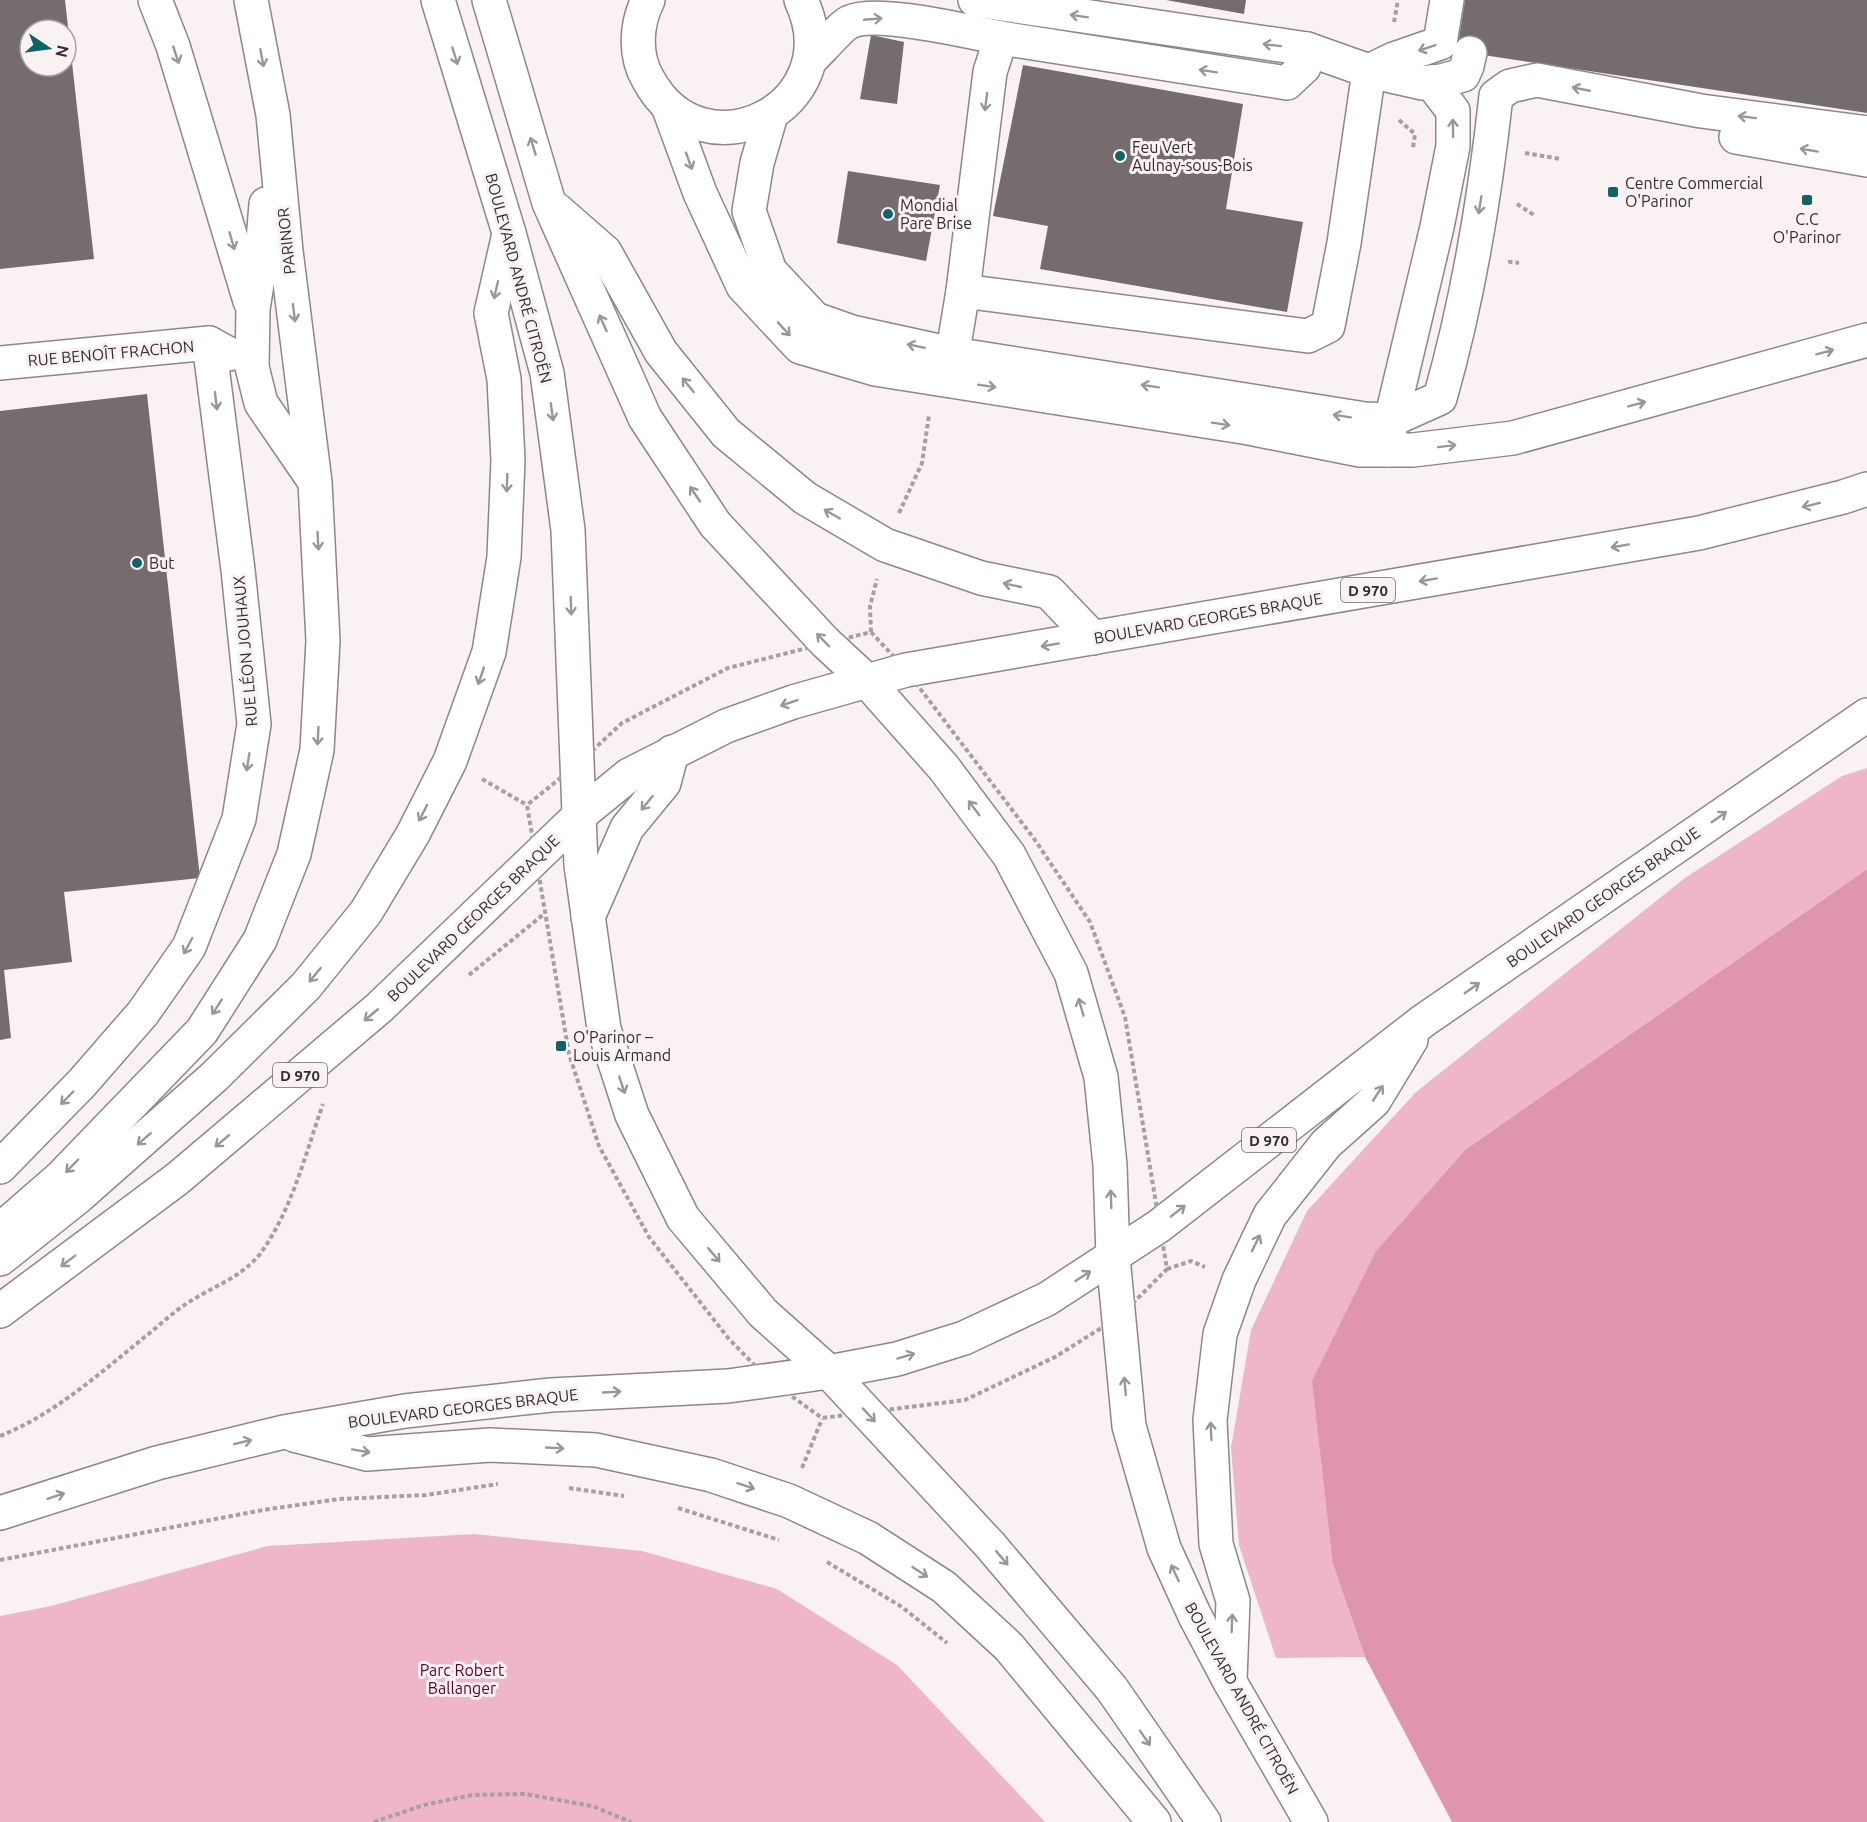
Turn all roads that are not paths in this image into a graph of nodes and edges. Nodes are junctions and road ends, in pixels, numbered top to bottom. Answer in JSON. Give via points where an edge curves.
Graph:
{"nodes":[{"id":1,"x":155,"y":0,"type":"edge"},
{"id":2,"x":251,"y":0,"type":"edge"},
{"id":3,"x":438,"y":0,"type":"edge"},
{"id":4,"x":489,"y":0,"type":"edge"},
{"id":5,"x":801,"y":0,"type":"edge"},
{"id":6,"x":975,"y":0,"type":"edge"},
{"id":7,"x":1447,"y":0,"type":"edge"},
{"id":8,"x":644,"y":4,"type":"edge"},
{"id":9,"x":1001,"y":38,"type":"junction"},
{"id":10,"x":1307,"y":49,"type":"junction"},
{"id":11,"x":810,"y":60,"type":"junction"},
{"id":12,"x":1385,"y":69,"type":"junction"},
{"id":13,"x":1431,"y":82,"type":"junction"},
{"id":14,"x":1496,"y":96,"type":"junction"},
{"id":15,"x":668,"y":106,"type":"junction"},
{"id":16,"x":273,"y":115,"type":"junction"},
{"id":17,"x":771,"y":115,"type":"junction"},
{"id":18,"x":1867,"y":133,"type":"edge"},
{"id":19,"x":1490,"y":147,"type":"junction"},
{"id":20,"x":1867,"y":160,"type":"edge"},
{"id":21,"x":549,"y":202,"type":"junction"},
{"id":22,"x":509,"y":233,"type":"junction"},
{"id":23,"x":963,"y":291,"type":"junction"},
{"id":24,"x":253,"y":309,"type":"junction"},
{"id":25,"x":1867,"y":340,"type":"edge"},
{"id":26,"x":209,"y":343,"type":"junction"},
{"id":27,"x":0,"y":363,"type":"edge"},
{"id":28,"x":252,"y":367,"type":"junction"},
{"id":29,"x":946,"y":370,"type":"junction"},
{"id":30,"x":1390,"y":435,"type":"junction"},
{"id":31,"x":315,"y":482,"type":"junction"},
{"id":32,"x":1867,"y":489,"type":"edge"},
{"id":33,"x":1093,"y":638,"type":"junction"},
{"id":34,"x":866,"y":681,"type":"junction"},
{"id":35,"x":1867,"y":715,"type":"edge"},
{"id":36,"x":672,"y":752,"type":"junction"},
{"id":37,"x":580,"y":815,"type":"junction"},
{"id":38,"x":588,"y":918,"type":"junction"},
{"id":39,"x":1423,"y":1021,"type":"junction"},
{"id":40,"x":0,"y":1167,"type":"edge"},
{"id":41,"x":0,"y":1230,"type":"edge"},
{"id":42,"x":1113,"y":1257,"type":"junction"},
{"id":43,"x":0,"y":1259,"type":"edge"},
{"id":44,"x":0,"y":1311,"type":"edge"},
{"id":45,"x":829,"y":1372,"type":"junction"},
{"id":46,"x":284,"y":1432,"type":"junction"},
{"id":47,"x":0,"y":1514,"type":"edge"},
{"id":48,"x":1230,"y":1682,"type":"junction"},
{"id":49,"x":1154,"y":1822,"type":"edge"},
{"id":50,"x":1204,"y":1822,"type":"edge"},
{"id":51,"x":1311,"y":1822,"type":"edge"}],
"edges":[{"from":1,"to":24,"type":"main road","one_way":true,"via":[[173,46]]},
{"from":2,"to":16,"type":"main road","name":"PARINOR","one_way":true},
{"from":3,"to":22,"type":"main road","name":"BOULEVARD ANDRÉ CITROËN","one_way":true},
{"from":21,"to":4,"type":"main road","one_way":true},
{"from":5,"to":11,"type":"main road","via":[[812,38]]},
{"from":10,"to":6,"type":"main road","one_way":true},
{"from":7,"to":12,"type":"main road","one_way":true,"via":[[1440,43]]},
{"from":8,"to":15,"type":"main road","via":[[637,40],[642,69],[657,96]]},
{"from":10,"to":9,"type":"main road","one_way":true,"via":[[1304,67],[1287,83]]},
{"from":11,"to":9,"type":"main road","one_way":true,"via":[[849,22],[878,17]]},
{"from":9,"to":23,"type":"main road","one_way":true,"via":[[990,72]]},
{"from":10,"to":12,"type":"main road"},
{"from":11,"to":17,"type":"main road","via":[[789,101]]},
{"from":12,"to":13,"type":"main road"},
{"from":12,"to":23,"type":"main road","via":[[1328,326],[1308,336]]},
{"from":13,"to":19,"type":"main road","via":[[1463,75],[1479,54]]},
{"from":30,"to":13,"type":"main road","one_way":true,"via":[[1453,146],[1453,111]]},
{"from":18,"to":14,"type":"main road","one_way":true,"via":[[1701,111],[1537,80],[1510,86]]},
{"from":14,"to":19,"type":"main road"},
{"from":20,"to":14,"type":"main road","one_way":true},
{"from":15,"to":17,"type":"main road","via":[[678,115],[706,126],[728,128]]},
{"from":15,"to":29,"type":"main road","one_way":true,"via":[[700,193],[743,286],[800,347],[875,369]]},
{"from":16,"to":24,"type":"main road","via":[[262,253]]},
{"from":16,"to":31,"type":"main road","name":"PARINOR","one_way":true},
{"from":29,"to":17,"type":"main road","one_way":true,"via":[[815,319],[770,271],[749,211]]},
{"from":19,"to":30,"type":"main road","one_way":true,"via":[[1469,278],[1440,398]]},
{"from":33,"to":21,"type":"main road","one_way":true,"via":[[1049,592],[981,578],[885,545],[805,498],[726,433],[661,352],[605,252]]},
{"from":34,"to":21,"type":"main road","one_way":true,"via":[[715,524],[645,418]]},
{"from":22,"to":37,"type":"main road","name":"BOULEVARD ANDRÉ CITROËN","one_way":true,"via":[[547,373],[568,530]]},
{"from":22,"to":43,"type":"main road","one_way":true,"via":[[491,313],[504,379],[508,460],[504,557],[489,652],[450,761],[413,834],[366,912],[306,986],[214,1077],[78,1197]]},
{"from":23,"to":29,"type":"main road"},
{"from":24,"to":28,"type":"main road"},
{"from":30,"to":25,"type":"main road","one_way":true,"via":[[1413,450],[1513,438]]},
{"from":26,"to":27,"type":"main road","name":"RUE BENOÎT FRACHON"},
{"from":26,"to":28,"type":"main road","name":"RUE BENOÎT FRACHON"},
{"from":26,"to":40,"type":"main road","name":"RUE LÉON JOUHAUX","one_way":true,"via":[[254,724],[239,819],[189,947],[143,1013]]},
{"from":28,"to":31,"type":"main road","via":[[261,403]]},
{"from":29,"to":30,"type":"main road","via":[[1365,419]]},
{"from":31,"to":41,"type":"main road","name":"PARINOR","one_way":true,"via":[[323,641],[317,750],[294,854],[260,940],[202,1031],[61,1177]]},
{"from":32,"to":33,"type":"main road","name":"BOULEVARD GEORGES BRAQUE","number":"D 970","one_way":true,"via":[[1699,533]]},
{"from":33,"to":34,"type":"main road","name":"BOULEVARD GEORGES BRAQUE","number":"D 970","one_way":true,"via":[[906,670]]},
{"from":34,"to":36,"type":"main road","name":"BOULEVARD GEORGES BRAQUE","one_way":true,"via":[[726,726]]},
{"from":42,"to":34,"type":"main road","name":"BOULEVARD ANDRÉ CITROËN","one_way":true,"via":[[1110,1165],[1101,1077],[1071,973],[1009,855],[944,768]]},
{"from":39,"to":35,"type":"main road","name":"BOULEVARD GEORGES BRAQUE","number":"D 970","one_way":true},
{"from":36,"to":37,"type":"main road","name":"BOULEVARD GEORGES BRAQUE","via":[[629,775]]},
{"from":36,"to":38,"type":"main road","one_way":true,"via":[[664,783],[627,828]]},
{"from":37,"to":38,"type":"main road","name":"BOULEVARD ANDRÉ CITROËN"},
{"from":37,"to":44,"type":"main road","name":"BOULEVARD GEORGES BRAQUE","number":"D 970","one_way":true,"via":[[363,1022],[177,1179]]},
{"from":38,"to":45,"type":"main road","name":"BOULEVARD ANDRÉ CITROËN","one_way":true,"via":[[607,1040],[632,1115],[683,1218],[763,1312]]},
{"from":42,"to":39,"type":"main road","name":"BOULEVARD GEORGES BRAQUE","number":"D 970","one_way":true,"via":[[1159,1226]]},
{"from":48,"to":39,"type":"main road","one_way":true,"via":[[1233,1601],[1216,1544],[1210,1420],[1220,1334],[1239,1280],[1270,1215],[1326,1144],[1374,1101]]},
{"from":45,"to":42,"type":"main road","name":"BOULEVARD GEORGES BRAQUE","one_way":true,"via":[[897,1359],[964,1338],[1047,1299]]},
{"from":48,"to":42,"type":"main road","name":"BOULEVARD ANDRÉ CITROËN","one_way":true,"via":[[1164,1548],[1129,1426]]},
{"from":46,"to":45,"type":"main road","name":"BOULEVARD GEORGES BRAQUE","one_way":true,"via":[[405,1411],[551,1395],[728,1386]]},
{"from":45,"to":50,"type":"main road","one_way":true,"via":[[990,1545],[1112,1689]]},
{"from":47,"to":46,"type":"main road","name":"BOULEVARD GEORGES BRAQUE","one_way":true,"via":[[157,1463]]},
{"from":46,"to":49,"type":"main road","one_way":true,"via":[[366,1454],[490,1445],[596,1450],[711,1474],[789,1501],[868,1538],[944,1587],[1009,1647]]},
{"from":48,"to":51,"type":"main road","name":"BOULEVARD ANDRÉ CITROËN"}]}
